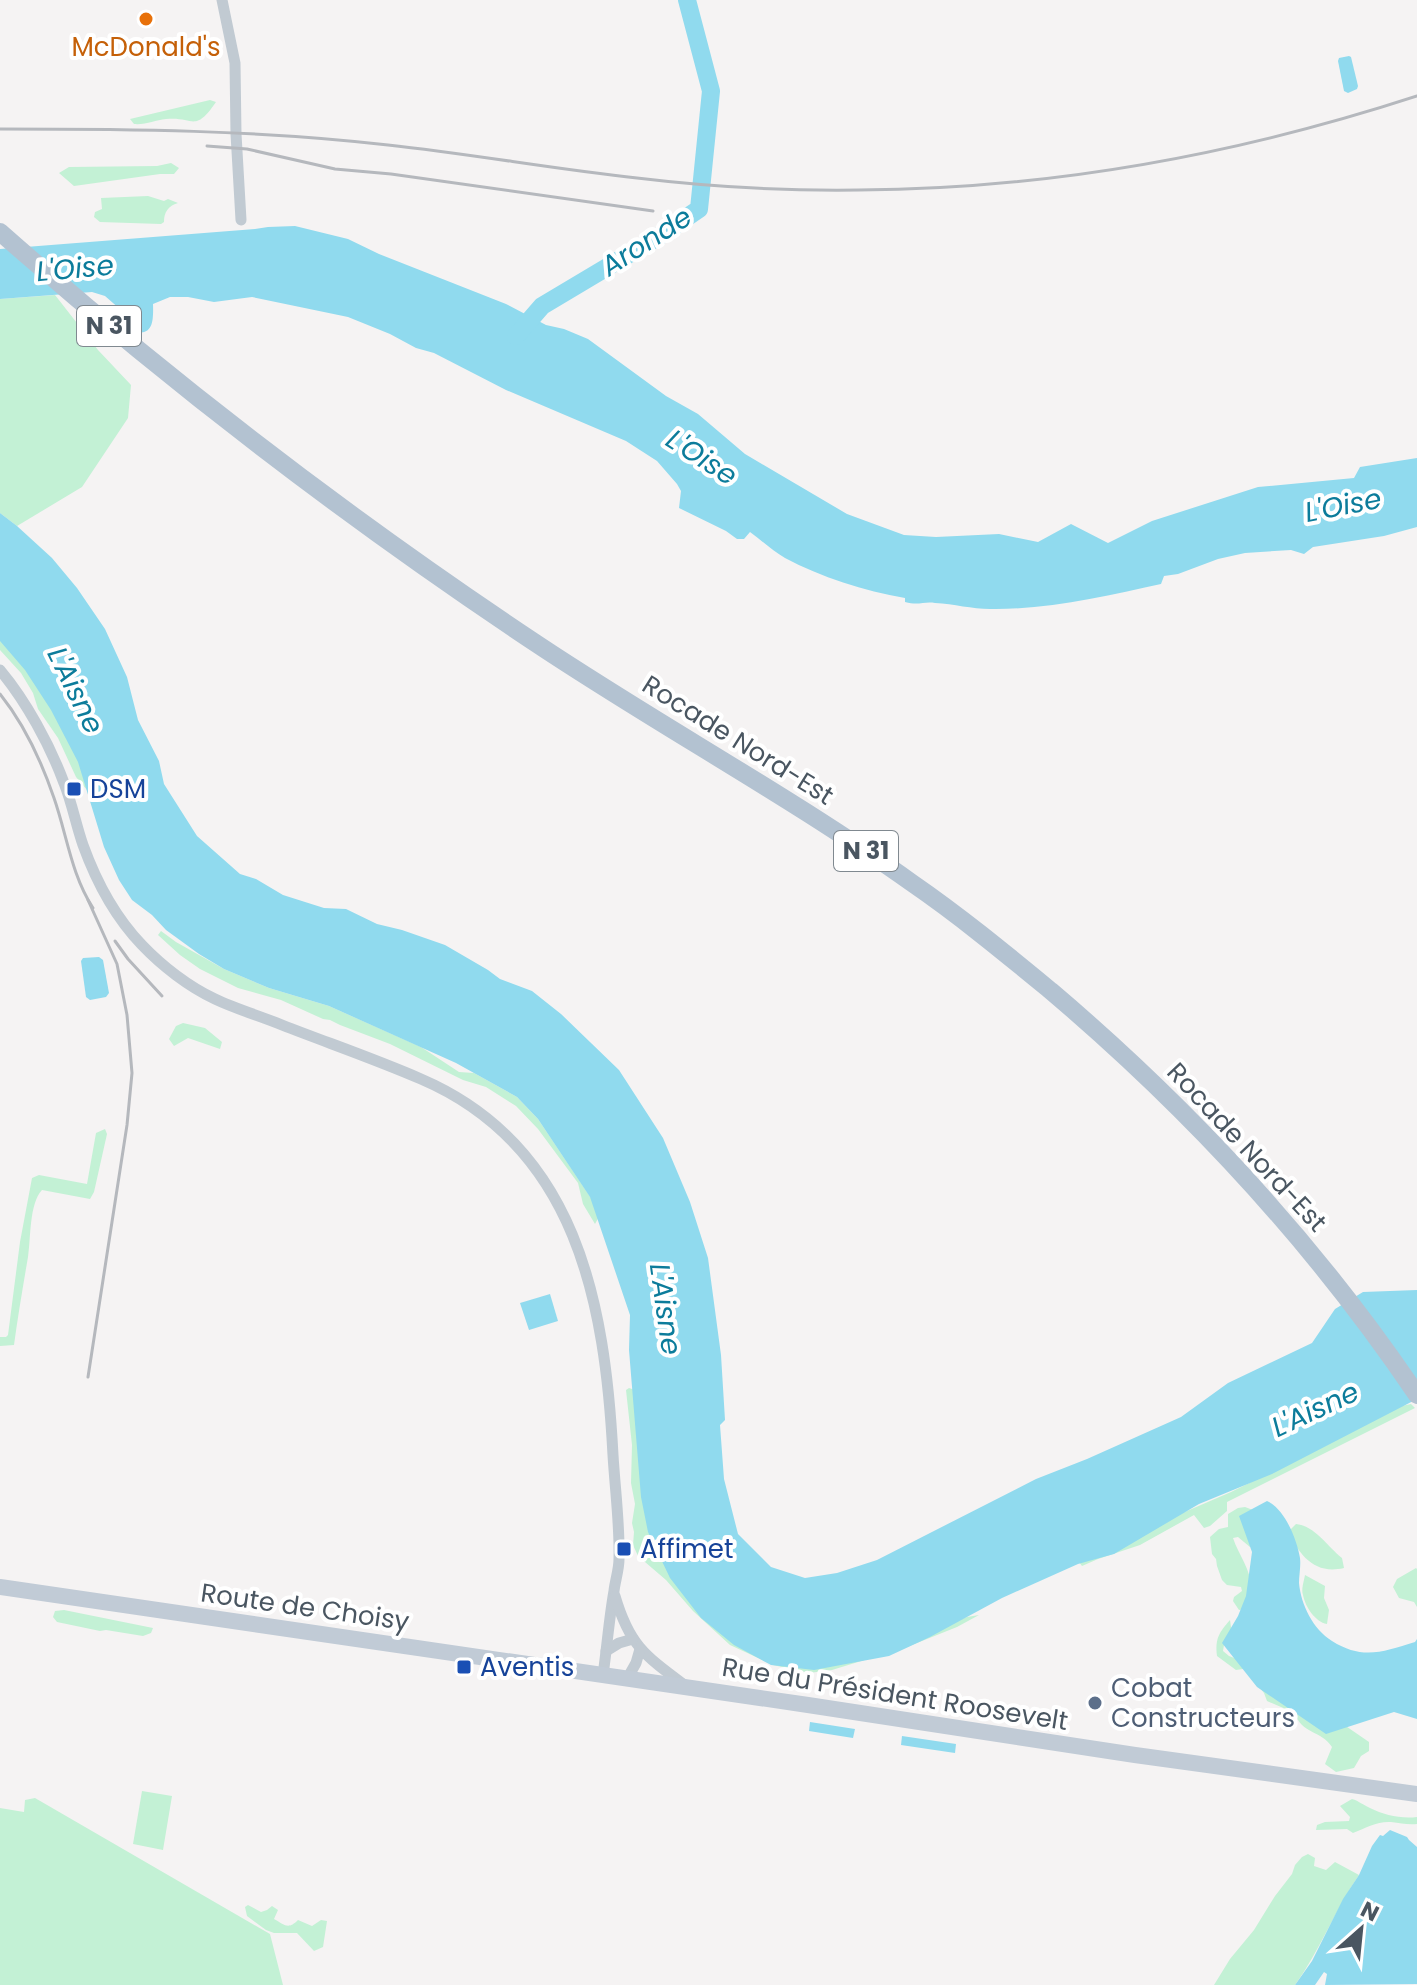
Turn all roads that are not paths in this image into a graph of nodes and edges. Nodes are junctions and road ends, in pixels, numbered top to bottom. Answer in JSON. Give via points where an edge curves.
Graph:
{"nodes":[{"id":1,"x":212,"y":0,"type":"edge"},
{"id":2,"x":222,"y":0,"type":"edge"},
{"id":3,"x":228,"y":27,"type":"junction"},
{"id":4,"x":241,"y":220,"type":"dead end"},
{"id":5,"x":0,"y":232,"type":"edge"},
{"id":6,"x":0,"y":670,"type":"edge"},
{"id":7,"x":1417,"y":1395,"type":"edge"},
{"id":8,"x":0,"y":1587,"type":"edge"},
{"id":9,"x":614,"y":1592,"type":"junction"},
{"id":10,"x":636,"y":1644,"type":"junction"},
{"id":11,"x":606,"y":1651,"type":"junction"},
{"id":12,"x":603,"y":1675,"type":"junction"},
{"id":13,"x":627,"y":1679,"type":"junction"},
{"id":14,"x":687,"y":1687,"type":"junction"},
{"id":15,"x":1417,"y":1794,"type":"edge"}],
"edges":[{"from":1,"to":3,"type":"street"},
{"from":2,"to":3,"type":"street"},
{"from":3,"to":4,"type":"street","via":[[235,63]]},
{"from":5,"to":7,"type":"main road","name":"Rocade Nord-Est","number":"N 31","via":[[210,406],[415,559],[651,718],[866,851],[992,942],[1139,1069],[1245,1177],[1313,1256]]},
{"from":6,"to":9,"type":"street","via":[[58,768],[102,891],[143,946],[214,998],[468,1103],[514,1141],[539,1171],[574,1240],[605,1358],[619,1560]]},
{"from":8,"to":12,"type":"street","name":"Route de Choisy"},
{"from":9,"to":10,"type":"street"},
{"from":9,"to":11,"type":"street"},
{"from":10,"to":11,"type":"street","via":[[619,1643]]},
{"from":10,"to":13,"type":"street","via":[[636,1663]]},
{"from":10,"to":14,"type":"street"},
{"from":11,"to":12,"type":"street"},
{"from":12,"to":13,"type":"street","name":"Rue du Président Roosevelt"},
{"from":13,"to":14,"type":"street","name":"Rue du Président Roosevelt"},
{"from":14,"to":15,"type":"street","name":"Rue du Président Roosevelt"}]}
